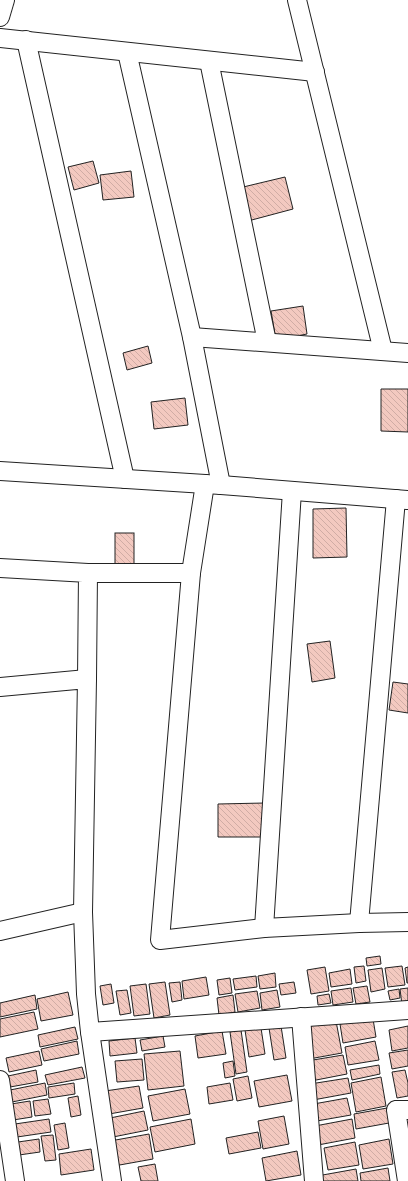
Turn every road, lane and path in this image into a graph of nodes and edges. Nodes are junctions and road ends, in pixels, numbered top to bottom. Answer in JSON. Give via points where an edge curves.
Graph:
{"nodes":[{"id":1,"x":5,"y":0,"type":"edge"},
{"id":2,"x":297,"y":0,"type":"edge"},
{"id":3,"x":0,"y":17,"type":"edge"},
{"id":4,"x":0,"y":38,"type":"edge"},
{"id":5,"x":26,"y":40,"type":"junction"},
{"id":6,"x":127,"y":52,"type":"junction"},
{"id":7,"x":209,"y":61,"type":"junction"},
{"id":8,"x":315,"y":72,"type":"junction"},
{"id":9,"x":192,"y":337,"type":"junction"},
{"id":10,"x":267,"y":342,"type":"junction"},
{"id":11,"x":382,"y":351,"type":"junction"},
{"id":12,"x":408,"y":352,"type":"edge"},
{"id":13,"x":0,"y":471,"type":"edge"},
{"id":14,"x":125,"y":479,"type":"junction"},
{"id":15,"x":213,"y":484,"type":"junction"},
{"id":16,"x":292,"y":491,"type":"junction"},
{"id":17,"x":402,"y":499,"type":"edge"},
{"id":18,"x":0,"y":568,"type":"edge"},
{"id":19,"x":88,"y":572,"type":"junction"},
{"id":20,"x":191,"y":574,"type":"junction"},
{"id":21,"x":86,"y":679,"type":"junction"},
{"id":22,"x":0,"y":687,"type":"edge"},
{"id":23,"x":83,"y":912,"type":"junction"},
{"id":24,"x":359,"y":922,"type":"junction"},
{"id":25,"x":408,"y":922,"type":"edge"},
{"id":26,"x":264,"y":928,"type":"junction"},
{"id":27,"x":0,"y":931,"type":"edge"},
{"id":28,"x":408,"y":1010,"type":"edge"},
{"id":29,"x":301,"y":1017,"type":"junction"},
{"id":30,"x":90,"y":1032,"type":"junction"},
{"id":31,"x":0,"y":1080,"type":"edge"},
{"id":32,"x":408,"y":1110,"type":"edge"},
{"id":33,"x":15,"y":1181,"type":"edge"},
{"id":34,"x":112,"y":1181,"type":"edge"},
{"id":35,"x":314,"y":1181,"type":"edge"},
{"id":36,"x":407,"y":1181,"type":"edge"}],
"edges":[{"from":1,"to":3,"type":"street"},
{"from":2,"to":8,"type":"street"},
{"from":4,"to":5,"type":"street"},
{"from":5,"to":6,"type":"street"},
{"from":5,"to":14,"type":"street"},
{"from":6,"to":7,"type":"street"},
{"from":6,"to":9,"type":"street"},
{"from":7,"to":8,"type":"street"},
{"from":7,"to":10,"type":"street"},
{"from":8,"to":11,"type":"street"},
{"from":9,"to":10,"type":"street"},
{"from":9,"to":15,"type":"street"},
{"from":10,"to":11,"type":"street"},
{"from":11,"to":12,"type":"street"},
{"from":13,"to":14,"type":"street"},
{"from":14,"to":15,"type":"street"},
{"from":15,"to":16,"type":"street"},
{"from":15,"to":20,"type":"street"},
{"from":16,"to":17,"type":"street"},
{"from":16,"to":26,"type":"street"},
{"from":17,"to":24,"type":"street"},
{"from":18,"to":19,"type":"street"},
{"from":19,"to":20,"type":"street"},
{"from":19,"to":21,"type":"street"},
{"from":20,"to":26,"type":"street","via":[[160,940]]},
{"from":21,"to":22,"type":"street"},
{"from":21,"to":23,"type":"street"},
{"from":23,"to":27,"type":"street"},
{"from":23,"to":30,"type":"street"},
{"from":24,"to":25,"type":"street"},
{"from":24,"to":26,"type":"street"},
{"from":28,"to":29,"type":"street"},
{"from":29,"to":30,"type":"street"},
{"from":29,"to":35,"type":"street"},
{"from":30,"to":34,"type":"street"},
{"from":31,"to":33,"type":"street"},
{"from":32,"to":36,"type":"street","via":[[396,1110]]}]}
